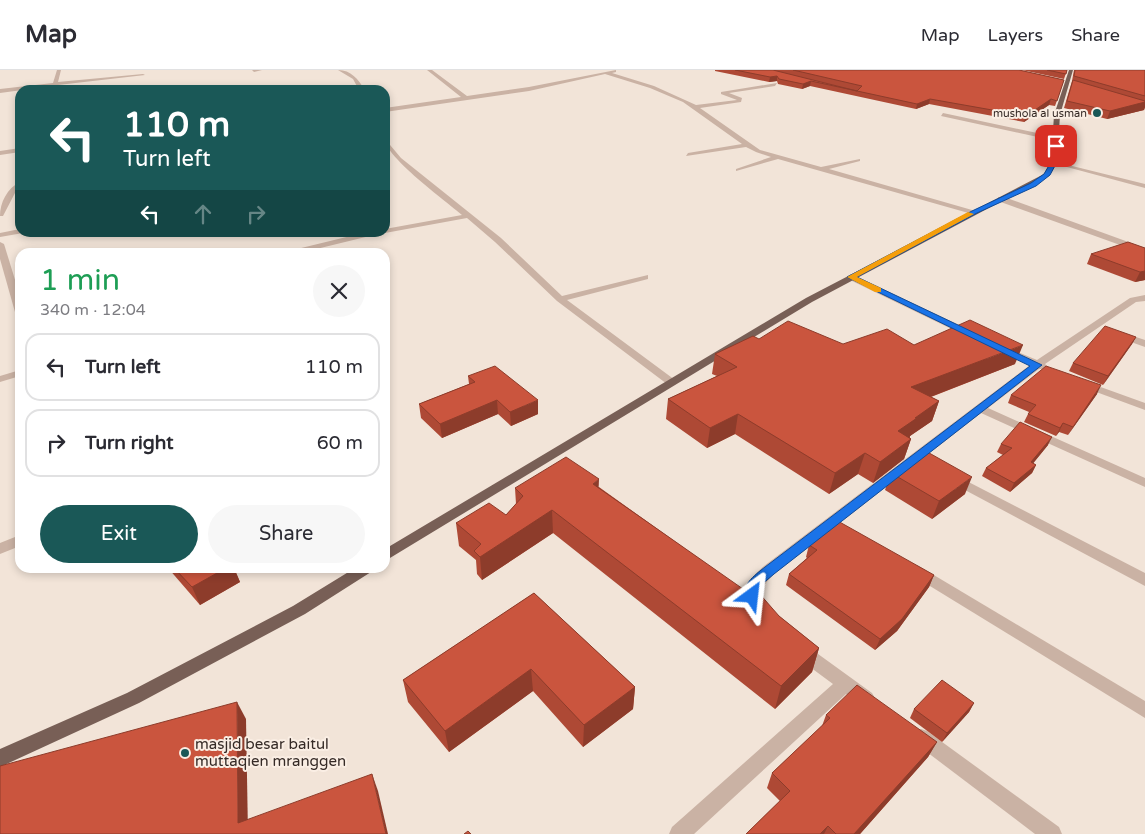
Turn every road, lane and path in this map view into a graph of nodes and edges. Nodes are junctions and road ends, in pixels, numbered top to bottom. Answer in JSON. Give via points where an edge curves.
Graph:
{"nodes":[{"id":1,"x":59,"y":70,"type":"edge"},
{"id":2,"x":64,"y":70,"type":"edge"},
{"id":3,"x":260,"y":70,"type":"edge"},
{"id":4,"x":340,"y":70,"type":"edge"},
{"id":5,"x":429,"y":70,"type":"edge"},
{"id":6,"x":616,"y":70,"type":"edge"},
{"id":7,"x":1071,"y":70,"type":"edge"},
{"id":8,"x":254,"y":71,"type":"edge"},
{"id":9,"x":606,"y":73,"type":"junction"},
{"id":10,"x":143,"y":74,"type":"dead end"},
{"id":11,"x":775,"y":84,"type":"edge"},
{"id":12,"x":55,"y":85,"type":"edge"},
{"id":13,"x":62,"y":85,"type":"edge"},
{"id":14,"x":359,"y":85,"type":"edge"},
{"id":15,"x":15,"y":90,"type":"edge"},
{"id":16,"x":0,"y":91,"type":"edge"},
{"id":17,"x":467,"y":99,"type":"junction"},
{"id":18,"x":696,"y":107,"type":"junction"},
{"id":19,"x":390,"y":109,"type":"edge"},
{"id":20,"x":943,"y":115,"type":"dead end"},
{"id":21,"x":1056,"y":139,"type":"junction"},
{"id":22,"x":746,"y":145,"type":"junction"},
{"id":23,"x":390,"y":149,"type":"edge"},
{"id":24,"x":15,"y":151,"type":"edge"},
{"id":25,"x":0,"y":153,"type":"edge"},
{"id":26,"x":688,"y":155,"type":"dead end"},
{"id":27,"x":777,"y":157,"type":"junction"},
{"id":28,"x":858,"y":160,"type":"dead end"},
{"id":29,"x":1054,"y":162,"type":"junction"},
{"id":30,"x":819,"y":168,"type":"junction"},
{"id":31,"x":738,"y":170,"type":"dead end"},
{"id":32,"x":1145,"y":186,"type":"edge"},
{"id":33,"x":15,"y":188,"type":"edge"},
{"id":34,"x":1001,"y":199,"type":"junction"},
{"id":35,"x":975,"y":212,"type":"junction"},
{"id":36,"x":0,"y":214,"type":"edge"},
{"id":37,"x":467,"y":216,"type":"junction"},
{"id":38,"x":390,"y":230,"type":"edge"},
{"id":39,"x":15,"y":232,"type":"edge"},
{"id":40,"x":0,"y":235,"type":"edge"},
{"id":41,"x":348,"y":237,"type":"edge"},
{"id":42,"x":0,"y":244,"type":"edge"},
{"id":43,"x":307,"y":248,"type":"edge"},
{"id":44,"x":1145,"y":251,"type":"edge"},
{"id":45,"x":3,"y":264,"type":"edge"},
{"id":46,"x":645,"y":277,"type":"dead end"},
{"id":47,"x":851,"y":277,"type":"junction"},
{"id":48,"x":15,"y":298,"type":"edge"},
{"id":49,"x":1145,"y":298,"type":"edge"},
{"id":50,"x":560,"y":299,"type":"junction"},
{"id":51,"x":1095,"y":326,"type":"junction"},
{"id":52,"x":1145,"y":344,"type":"edge"},
{"id":53,"x":1037,"y":365,"type":"junction"},
{"id":54,"x":1055,"y":372,"type":"edge"},
{"id":55,"x":15,"y":374,"type":"edge"},
{"id":56,"x":0,"y":379,"type":"edge"},
{"id":57,"x":1073,"y":379,"type":"edge"},
{"id":58,"x":671,"y":382,"type":"junction"},
{"id":59,"x":1145,"y":407,"type":"edge"},
{"id":60,"x":981,"y":409,"type":"junction"},
{"id":61,"x":915,"y":457,"type":"junction"},
{"id":62,"x":1145,"y":483,"type":"edge"},
{"id":63,"x":834,"y":520,"type":"junction"},
{"id":64,"x":851,"y":530,"type":"edge"},
{"id":65,"x":15,"y":542,"type":"edge"},
{"id":66,"x":0,"y":549,"type":"edge"},
{"id":67,"x":390,"y":553,"type":"edge"},
{"id":68,"x":902,"y":561,"type":"edge"},
{"id":69,"x":358,"y":573,"type":"edge"},
{"id":70,"x":1145,"y":580,"type":"edge"},
{"id":71,"x":768,"y":620,"type":"edge"},
{"id":72,"x":788,"y":639,"type":"edge"},
{"id":73,"x":846,"y":683,"type":"junction"},
{"id":74,"x":877,"y":706,"type":"edge"},
{"id":75,"x":1145,"y":710,"type":"edge"},
{"id":76,"x":908,"y":728,"type":"edge"},
{"id":77,"x":0,"y":758,"type":"edge"},
{"id":78,"x":1039,"y":830,"type":"edge"},
{"id":79,"x":679,"y":834,"type":"edge"}],
"edges":[{"from":1,"to":2,"type":"street"},
{"from":1,"to":12,"type":"street"},
{"from":3,"to":8,"type":"street"},
{"from":4,"to":14,"type":"street","via":[[355,78]]},
{"from":5,"to":17,"type":"street"},
{"from":6,"to":9,"type":"street"},
{"from":7,"to":21,"type":"main road","via":[[1057,115]]},
{"from":9,"to":17,"type":"street"},
{"from":9,"to":18,"type":"street","via":[[656,87]]},
{"from":10,"to":13,"type":"street"},
{"from":11,"to":18,"type":"street","via":[[723,93],[740,101]]},
{"from":15,"to":16,"type":"street"},
{"from":17,"to":19,"type":"street"},
{"from":18,"to":22,"type":"street"},
{"from":20,"to":21,"type":"street"},
{"from":21,"to":29,"type":"main road"},
{"from":22,"to":26,"type":"street"},
{"from":22,"to":27,"type":"street"},
{"from":23,"to":37,"type":"street","via":[[396,159]]},
{"from":24,"to":25,"type":"street"},
{"from":27,"to":30,"type":"street"},
{"from":27,"to":31,"type":"street"},
{"from":28,"to":30,"type":"street"},
{"from":29,"to":32,"type":"street"},
{"from":29,"to":34,"type":"main road","via":[[1040,180]]},
{"from":30,"to":35,"type":"street"},
{"from":33,"to":36,"type":"street"},
{"from":34,"to":35,"type":"main road"},
{"from":34,"to":44,"type":"street"},
{"from":35,"to":47,"type":"main road"},
{"from":37,"to":38,"type":"street"},
{"from":37,"to":50,"type":"street","via":[[498,240]]},
{"from":39,"to":40,"type":"street"},
{"from":41,"to":43,"type":"street"},
{"from":42,"to":45,"type":"street"},
{"from":45,"to":48,"type":"street"},
{"from":46,"to":50,"type":"street"},
{"from":47,"to":53,"type":"street"},
{"from":47,"to":58,"type":"main road"},
{"from":49,"to":51,"type":"street","via":[[1133,300]]},
{"from":50,"to":58,"type":"street"},
{"from":51,"to":52,"type":"street"},
{"from":51,"to":53,"type":"street"},
{"from":53,"to":54,"type":"street"},
{"from":53,"to":60,"type":"street"},
{"from":55,"to":56,"type":"street"},
{"from":57,"to":59,"type":"street"},
{"from":58,"to":67,"type":"main road"},
{"from":60,"to":61,"type":"street"},
{"from":60,"to":62,"type":"street"},
{"from":61,"to":63,"type":"street"},
{"from":61,"to":70,"type":"street"},
{"from":63,"to":64,"type":"street"},
{"from":63,"to":71,"type":"street","via":[[754,584],[752,596]]},
{"from":65,"to":66,"type":"street"},
{"from":68,"to":75,"type":"street"},
{"from":69,"to":77,"type":"main road","via":[[299,610],[133,698]]},
{"from":72,"to":73,"type":"street"},
{"from":73,"to":74,"type":"street"},
{"from":73,"to":79,"type":"street"},
{"from":76,"to":78,"type":"street"}]}
